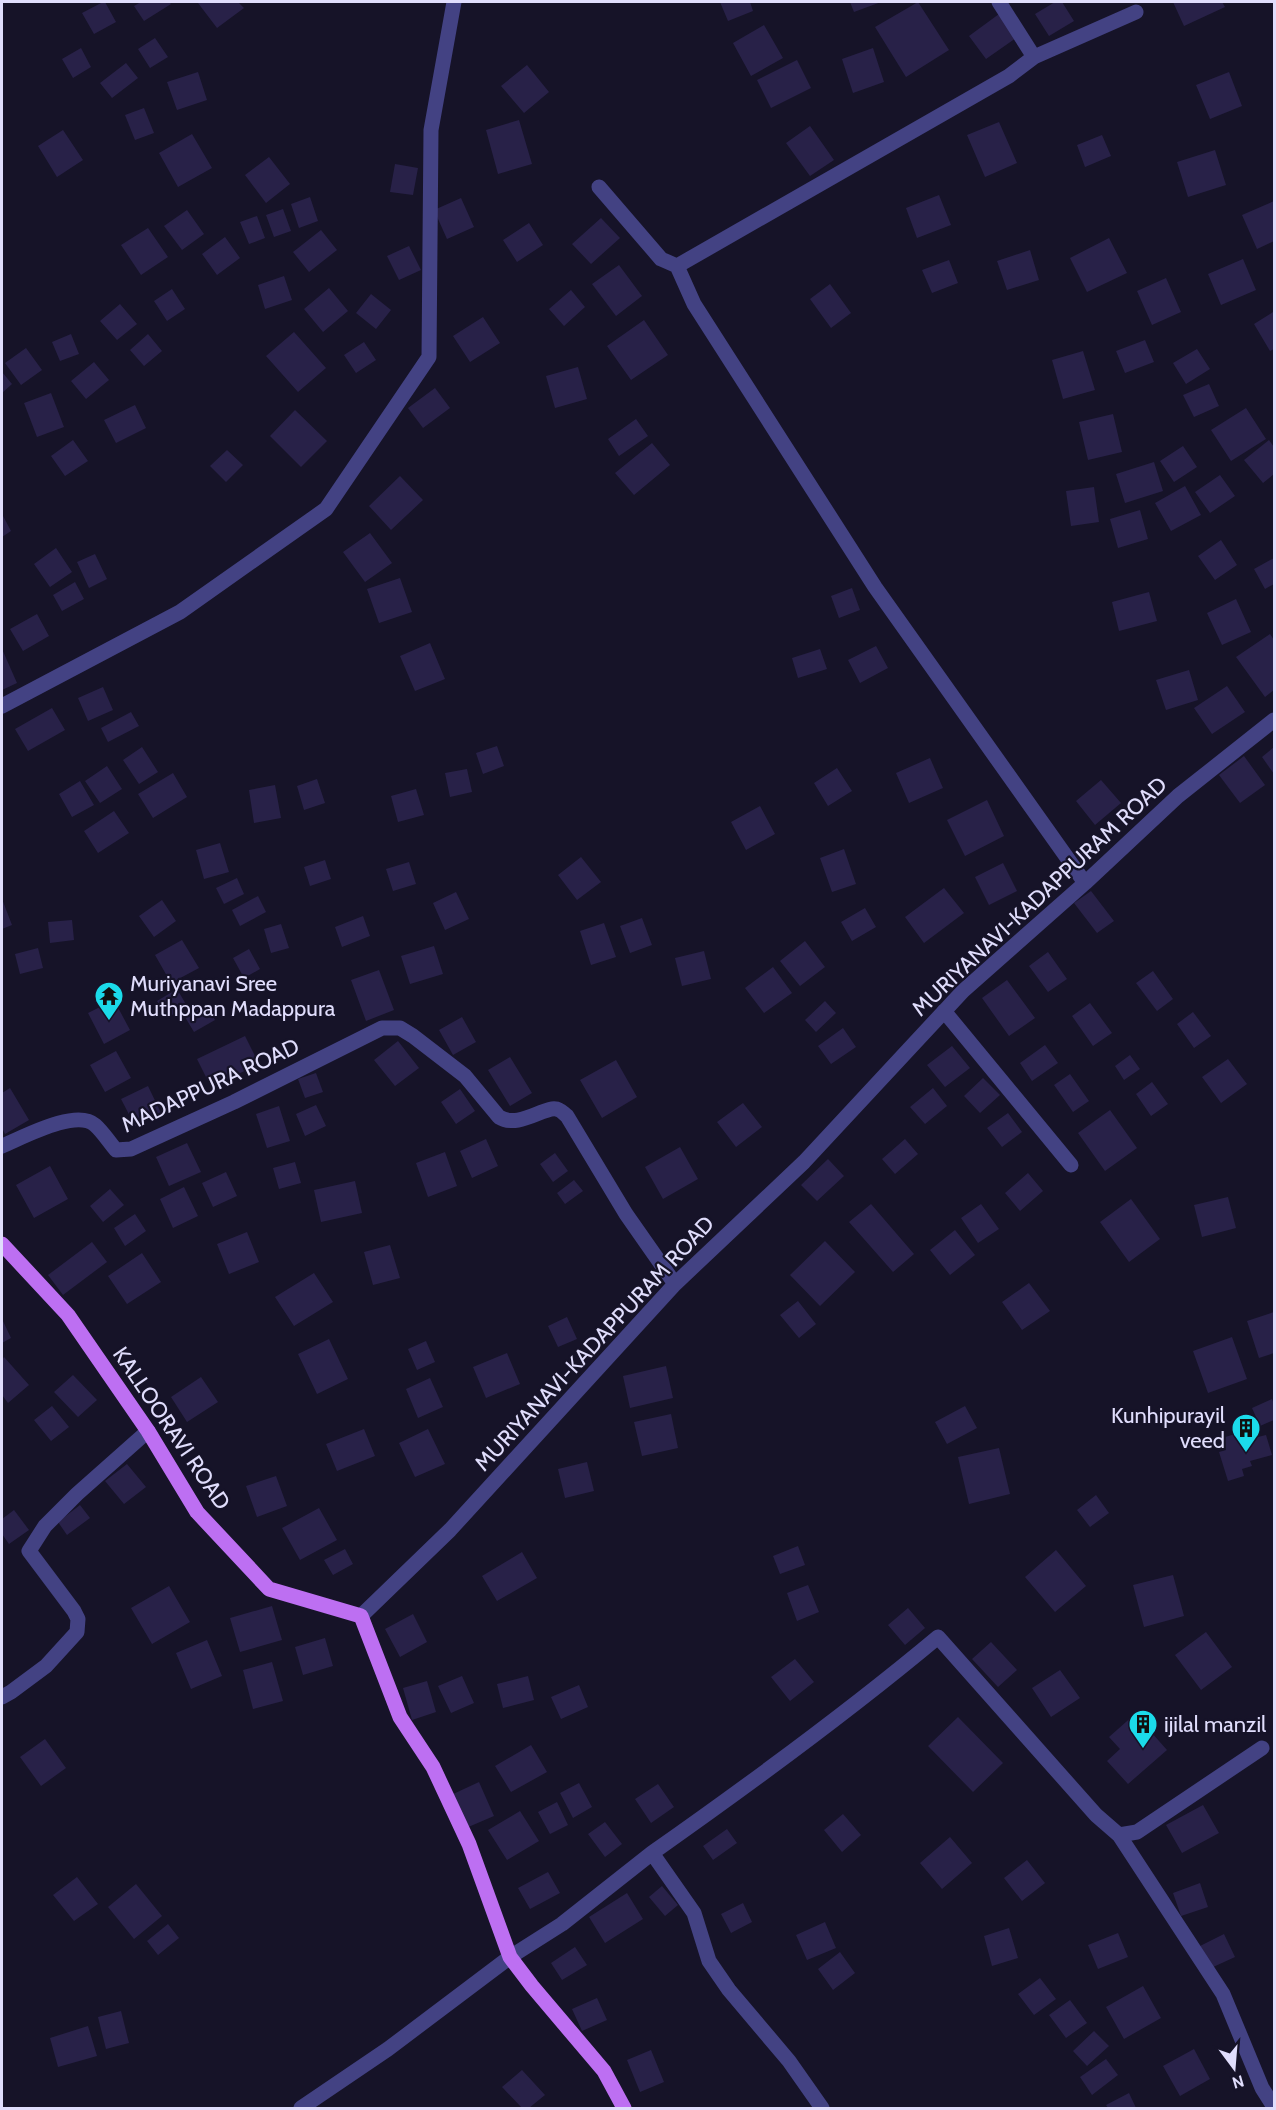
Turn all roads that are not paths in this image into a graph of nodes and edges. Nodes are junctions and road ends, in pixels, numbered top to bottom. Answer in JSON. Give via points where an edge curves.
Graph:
{"nodes":[{"id":1,"x":454,"y":2,"type":"edge"},
{"id":2,"x":999,"y":2,"type":"edge"},
{"id":3,"x":1136,"y":12,"type":"dead end"},
{"id":4,"x":1034,"y":57,"type":"junction"},
{"id":5,"x":599,"y":187,"type":"dead end"},
{"id":6,"x":676,"y":267,"type":"junction"},
{"id":7,"x":2,"y":706,"type":"edge"},
{"id":8,"x":1275,"y":720,"type":"edge"},
{"id":9,"x":1085,"y":883,"type":"junction"},
{"id":10,"x":944,"y":1011,"type":"junction"},
{"id":11,"x":2,"y":1146,"type":"edge"},
{"id":12,"x":1071,"y":1165,"type":"dead end"},
{"id":13,"x":2,"y":1244,"type":"edge"},
{"id":14,"x":675,"y":1284,"type":"junction"},
{"id":15,"x":147,"y":1431,"type":"junction"},
{"id":16,"x":361,"y":1616,"type":"junction"},
{"id":17,"x":2,"y":1697,"type":"edge"},
{"id":18,"x":1262,"y":1748,"type":"dead end"},
{"id":19,"x":1119,"y":1835,"type":"junction"},
{"id":20,"x":652,"y":1853,"type":"junction"},
{"id":21,"x":510,"y":1957,"type":"junction"},
{"id":22,"x":1274,"y":2105,"type":"edge"},
{"id":23,"x":301,"y":2109,"type":"edge"},
{"id":24,"x":624,"y":2109,"type":"edge"},
{"id":25,"x":822,"y":2109,"type":"edge"}],
"edges":[{"from":1,"to":7,"type":"street","via":[[431,130],[429,357],[326,509],[180,612]]},
{"from":2,"to":4,"type":"street"},
{"from":3,"to":4,"type":"street"},
{"from":4,"to":6,"type":"street","via":[[1009,76]]},
{"from":5,"to":6,"type":"street","via":[[661,259]]},
{"from":6,"to":9,"type":"street","via":[[694,304],[875,587]]},
{"from":8,"to":9,"type":"street","name":"MURIYANAVI-KADAPPURAM ROAD","via":[[1178,796]]},
{"from":9,"to":10,"type":"street","name":"MURIYANAVI-KADAPPURAM ROAD"},
{"from":10,"to":12,"type":"street"},
{"from":10,"to":14,"type":"street","name":"MURIYANAVI-KADAPPURAM ROAD","via":[[804,1162]]},
{"from":11,"to":14,"type":"street","name":"MADAPPURA ROAD","via":[[75,1119],[93,1123],[116,1150],[131,1149],[382,1028],[400,1028],[465,1076],[504,1120],[527,1118],[553,1108],[567,1116],[626,1214]]},
{"from":13,"to":15,"type":"main road","name":"KALLOORAVI ROAD","via":[[68,1315]]},
{"from":14,"to":16,"type":"street","name":"MURIYANAVI-KADAPPURAM ROAD","via":[[450,1530]]},
{"from":15,"to":16,"type":"main road","name":"KALLOORAVI ROAD","via":[[197,1512],[269,1589]]},
{"from":15,"to":17,"type":"street","via":[[45,1526],[29,1551],[74,1611],[77,1632],[46,1666]]},
{"from":16,"to":21,"type":"main road","via":[[400,1717],[433,1767],[469,1844]]},
{"from":18,"to":19,"type":"street","via":[[1137,1832]]},
{"from":19,"to":20,"type":"street","via":[[1096,1815],[938,1637],[802,1745]]},
{"from":19,"to":22,"type":"street","via":[[1223,1994],[1262,2088]]},
{"from":20,"to":21,"type":"street","via":[[562,1924]]},
{"from":20,"to":25,"type":"street","via":[[694,1913],[709,1961]]},
{"from":21,"to":23,"type":"street"},
{"from":21,"to":24,"type":"main road","via":[[604,2071]]}]}
